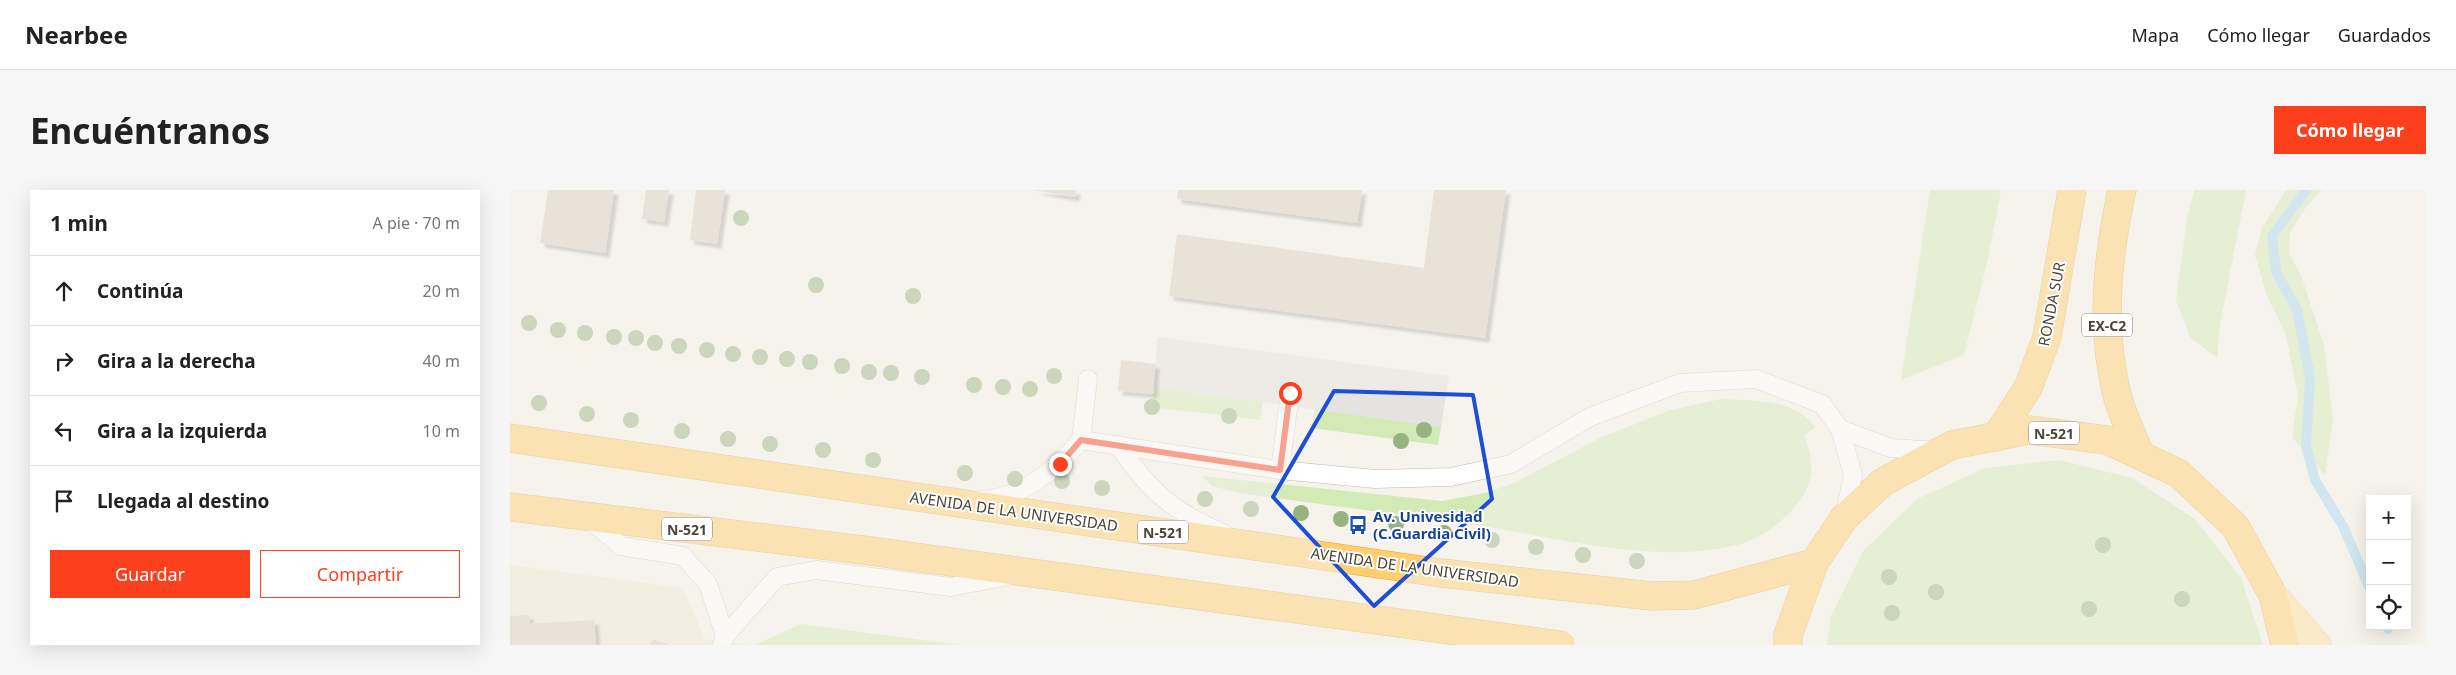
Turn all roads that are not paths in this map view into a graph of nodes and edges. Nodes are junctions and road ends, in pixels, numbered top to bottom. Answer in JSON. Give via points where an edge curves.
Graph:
{"nodes":[{"id":1,"x":2072,"y":190,"type":"edge"},
{"id":2,"x":2122,"y":190,"type":"edge"},
{"id":3,"x":1088,"y":379,"type":"dead end"},
{"id":4,"x":1290,"y":393,"type":"dead end"},
{"id":5,"x":1840,"y":429,"type":"junction"},
{"id":6,"x":1996,"y":437,"type":"junction"},
{"id":7,"x":510,"y":438,"type":"edge"},
{"id":8,"x":1081,"y":440,"type":"junction"},
{"id":9,"x":1118,"y":445,"type":"junction"},
{"id":10,"x":1939,"y":452,"type":"junction"},
{"id":11,"x":2141,"y":456,"type":"junction"},
{"id":12,"x":1280,"y":470,"type":"junction"},
{"id":13,"x":950,"y":501,"type":"junction"},
{"id":14,"x":510,"y":506,"type":"edge"},
{"id":15,"x":586,"y":517,"type":"junction"},
{"id":16,"x":1844,"y":518,"type":"junction"},
{"id":17,"x":1249,"y":545,"type":"junction"},
{"id":18,"x":1814,"y":562,"type":"junction"},
{"id":19,"x":1022,"y":573,"type":"junction"},
{"id":20,"x":2273,"y":594,"type":"junction"},
{"id":21,"x":723,"y":640,"type":"edge"},
{"id":22,"x":1560,"y":645,"type":"edge"},
{"id":23,"x":1788,"y":645,"type":"edge"},
{"id":24,"x":2284,"y":645,"type":"edge"},
{"id":25,"x":2317,"y":645,"type":"edge"}],
"edges":[{"from":1,"to":6,"type":"highway","name":"RONDA SUR","via":[[2047,337],[2028,388]]},
{"from":2,"to":11,"type":"highway","number":"EX-C2","via":[[2108,260],[2108,346],[2117,395]]},
{"from":3,"to":8,"type":"lane"},
{"from":4,"to":12,"type":"lane"},
{"from":5,"to":10,"type":"lane","via":[[1891,448]]},
{"from":5,"to":12,"type":"lane","via":[[1822,404],[1756,379],[1680,383],[1590,417],[1511,464],[1451,477],[1375,479]]},
{"from":5,"to":16,"type":"lane","via":[[1853,475]]},
{"from":6,"to":10,"type":"highway","number":"N-521","via":[[1952,445]]},
{"from":6,"to":11,"type":"highway","number":"N-521","via":[[2029,430],[2107,440]]},
{"from":7,"to":13,"type":"highway","name":"AVENIDA DE LA UNIVERSIDAD","number":"N-521"},
{"from":8,"to":9,"type":"lane"},
{"from":8,"to":13,"type":"lane","via":[[1060,464],[1031,487],[988,500]]},
{"from":9,"to":12,"type":"lane"},
{"from":9,"to":17,"type":"lane","via":[[1154,492],[1193,520]]},
{"from":10,"to":16,"type":"highway","number":"N-521","via":[[1883,482]]},
{"from":11,"to":20,"type":"highway","number":"N-521","via":[[2178,473],[2235,526]]},
{"from":13,"to":17,"type":"highway","name":"AVENIDA DE LA UNIVERSIDAD","number":"N-521"},
{"from":14,"to":15,"type":"highway","number":"N-521"},
{"from":15,"to":19,"type":"highway","number":"N-521","via":[[863,550]]},
{"from":15,"to":21,"type":"lane","via":[[621,546],[683,556],[708,584]]},
{"from":16,"to":18,"type":"highway","number":"N-521"},
{"from":17,"to":18,"type":"highway","name":"AVENIDA DE LA UNIVERSIDAD","number":"N-521","via":[[1441,572],[1652,596],[1694,595]]},
{"from":18,"to":23,"type":"highway","number":"N-521","via":[[1788,635]]},
{"from":19,"to":21,"type":"lane","via":[[951,588],[816,570],[777,577]]},
{"from":19,"to":22,"type":"highway","number":"N-521"},
{"from":20,"to":24,"type":"highway","number":"N-521"},
{"from":20,"to":25,"type":"main road","number":"N-521"}]}
